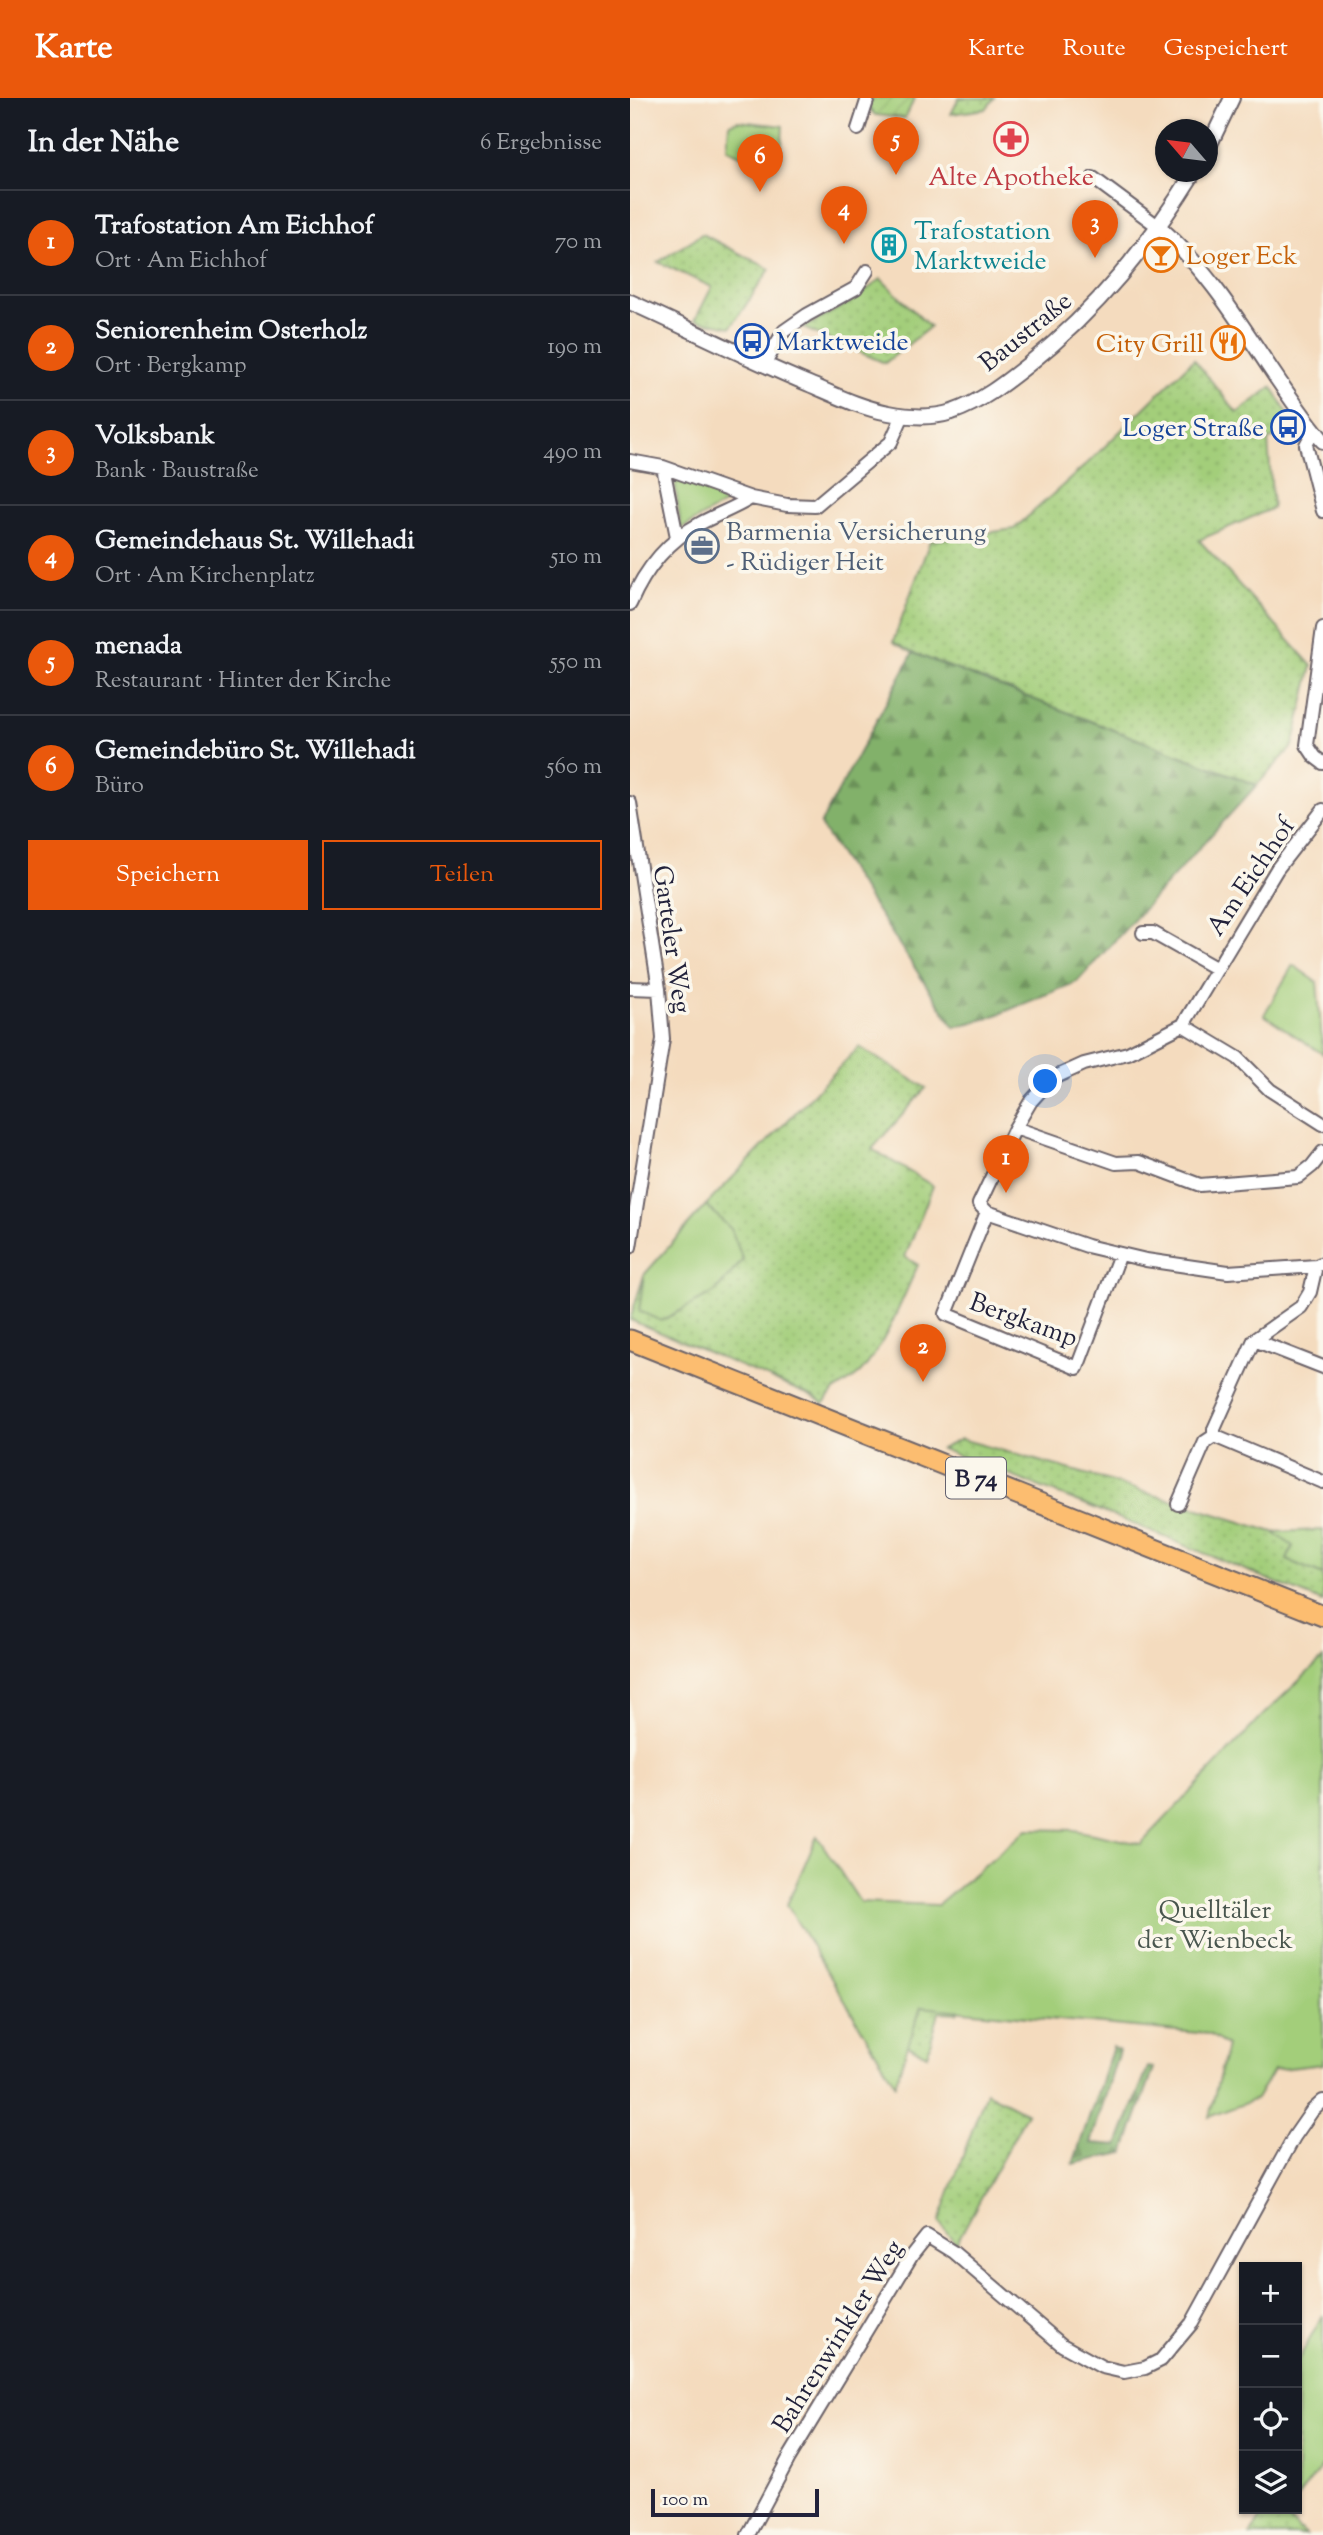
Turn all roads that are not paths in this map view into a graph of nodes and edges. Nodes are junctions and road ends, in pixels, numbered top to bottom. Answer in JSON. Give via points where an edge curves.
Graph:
{"nodes":[{"id":1,"x":868,"y":98,"type":"edge"},
{"id":2,"x":1232,"y":98,"type":"edge"},
{"id":3,"x":1218,"y":127,"type":"edge"},
{"id":4,"x":858,"y":129,"type":"dead end"},
{"id":5,"x":1093,"y":178,"type":"dead end"},
{"id":6,"x":1188,"y":182,"type":"edge"},
{"id":7,"x":1159,"y":227,"type":"junction"},
{"id":8,"x":867,"y":271,"type":"dead end"},
{"id":9,"x":630,"y":302,"type":"edge"},
{"id":10,"x":764,"y":365,"type":"junction"},
{"id":11,"x":895,"y":414,"type":"junction"},
{"id":12,"x":1318,"y":435,"type":"edge"},
{"id":13,"x":630,"y":461,"type":"edge"},
{"id":14,"x":663,"y":467,"type":"junction"},
{"id":15,"x":751,"y":498,"type":"junction"},
{"id":16,"x":1323,"y":511,"type":"edge"},
{"id":17,"x":677,"y":537,"type":"junction"},
{"id":18,"x":630,"y":604,"type":"edge"},
{"id":19,"x":1323,"y":628,"type":"edge"},
{"id":20,"x":1323,"y":763,"type":"edge"},
{"id":21,"x":630,"y":803,"type":"edge"},
{"id":22,"x":1323,"y":810,"type":"edge"},
{"id":23,"x":1143,"y":933,"type":"dead end"},
{"id":24,"x":1217,"y":969,"type":"junction"},
{"id":25,"x":630,"y":988,"type":"edge"},
{"id":26,"x":659,"y":989,"type":"junction"},
{"id":27,"x":1183,"y":1025,"type":"junction"},
{"id":28,"x":1323,"y":1124,"type":"edge"},
{"id":29,"x":1015,"y":1128,"type":"junction"},
{"id":30,"x":1323,"y":1152,"type":"edge"},
{"id":31,"x":983,"y":1208,"type":"junction"},
{"id":32,"x":630,"y":1247,"type":"edge"},
{"id":33,"x":1120,"y":1254,"type":"junction"},
{"id":34,"x":1319,"y":1265,"type":"edge"},
{"id":35,"x":1254,"y":1339,"type":"junction"},
{"id":36,"x":630,"y":1340,"type":"edge"},
{"id":37,"x":1323,"y":1367,"type":"edge"},
{"id":38,"x":1214,"y":1436,"type":"junction"},
{"id":39,"x":1323,"y":1482,"type":"edge"},
{"id":40,"x":1178,"y":1504,"type":"dead end"},
{"id":41,"x":1323,"y":1616,"type":"edge"},
{"id":42,"x":1323,"y":2101,"type":"edge"},
{"id":43,"x":748,"y":2535,"type":"edge"}],
"edges":[{"from":1,"to":4,"type":"street"},
{"from":2,"to":3,"type":"street"},
{"from":5,"to":7,"type":"street"},
{"from":6,"to":7,"type":"street","name":"Baustraße"},
{"from":7,"to":11,"type":"street","name":"Baustraße","via":[[1084,317],[1006,382],[951,412]]},
{"from":7,"to":12,"type":"street","via":[[1225,300]]},
{"from":8,"to":10,"type":"street","via":[[856,288],[784,331]]},
{"from":9,"to":10,"type":"street"},
{"from":10,"to":11,"type":"street","via":[[851,402]]},
{"from":11,"to":15,"type":"street","via":[[891,442],[815,506]]},
{"from":12,"to":16,"type":"street","via":[[1306,445]]},
{"from":13,"to":14,"type":"street"},
{"from":14,"to":15,"type":"street"},
{"from":14,"to":17,"type":"street"},
{"from":15,"to":17,"type":"street"},
{"from":17,"to":18,"type":"street","via":[[649,567]]},
{"from":19,"to":20,"type":"street","via":[[1307,745]]},
{"from":21,"to":26,"type":"street","name":"Garteler Weg"},
{"from":22,"to":24,"type":"street","name":"Am Eichhof","via":[[1276,869]]},
{"from":23,"to":24,"type":"street","name":"Am Eichhof","via":[[1153,933]]},
{"from":24,"to":27,"type":"street","name":"Am Eichhof"},
{"from":25,"to":26,"type":"street"},
{"from":26,"to":32,"type":"street","name":"Garteler Weg","via":[[663,1039]]},
{"from":27,"to":28,"type":"street","via":[[1238,1058],[1270,1090]]},
{"from":27,"to":29,"type":"street","via":[[1128,1053],[1084,1064],[1051,1079]]},
{"from":29,"to":30,"type":"street","via":[[1116,1163],[1139,1162],[1200,1185],[1298,1177]]},
{"from":29,"to":31,"type":"street"},
{"from":31,"to":33,"type":"street"},
{"from":31,"to":33,"type":"street","name":"Bergkamp","via":[[946,1314],[1077,1368]]},
{"from":33,"to":34,"type":"street","via":[[1228,1272]]},
{"from":34,"to":35,"type":"street","via":[[1301,1307]]},
{"from":35,"to":37,"type":"street"},
{"from":35,"to":38,"type":"street"},
{"from":36,"to":41,"type":"main road","number":"B 74"},
{"from":38,"to":39,"type":"street"},
{"from":38,"to":40,"type":"street","via":[[1205,1441]]},
{"from":42,"to":43,"type":"street","name":"Bahrenwinkler Weg","via":[[1294,2137],[1192,2323],[1161,2360],[1145,2368],[1124,2372],[1102,2367],[1062,2346],[953,2252],[927,2236],[789,2458]]}]}
